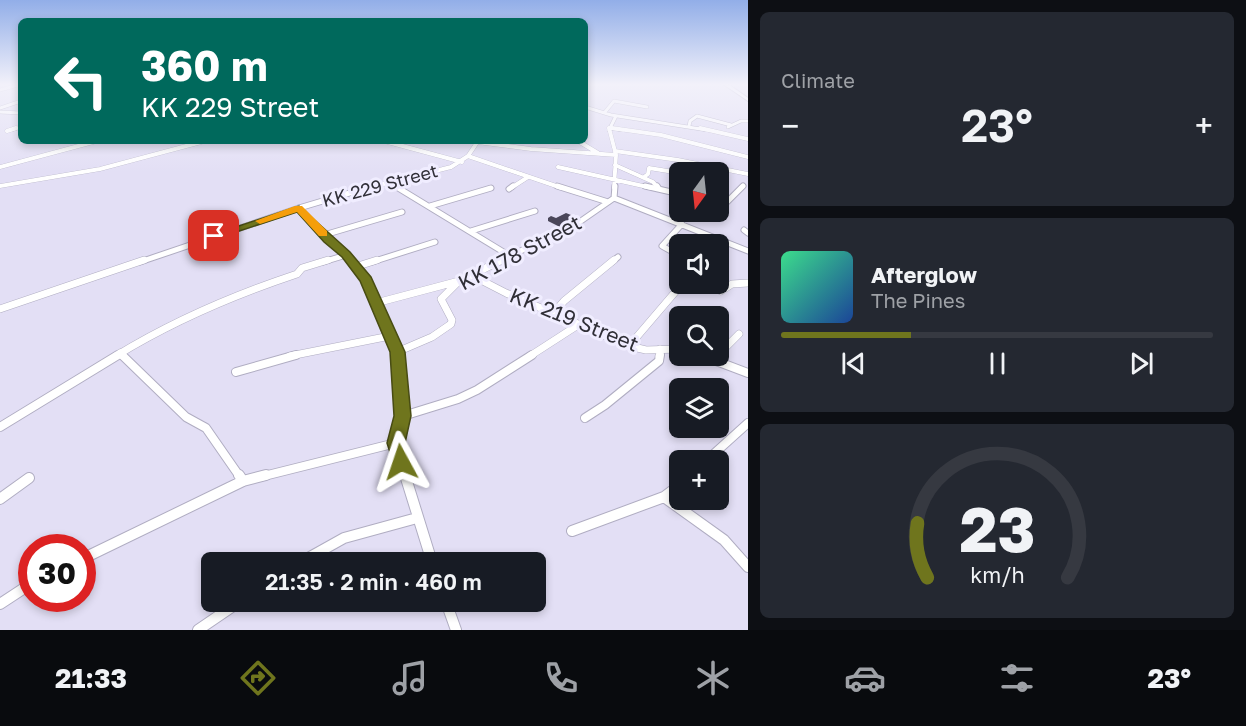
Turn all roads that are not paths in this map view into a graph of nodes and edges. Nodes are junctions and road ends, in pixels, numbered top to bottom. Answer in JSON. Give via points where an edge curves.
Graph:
{"nodes":[{"id":1,"x":609,"y":113,"type":"edge"},
{"id":2,"x":616,"y":116,"type":"junction"},
{"id":3,"x":748,"y":121,"type":"edge"},
{"id":4,"x":731,"y":125,"type":"junction"},
{"id":5,"x":689,"y":126,"type":"junction"},
{"id":6,"x":18,"y":128,"type":"edge"},
{"id":7,"x":609,"y":128,"type":"junction"},
{"id":8,"x":7,"y":131,"type":"dead end"},
{"id":9,"x":718,"y":133,"type":"junction"},
{"id":10,"x":748,"y":139,"type":"edge"},
{"id":11,"x":80,"y":144,"type":"edge"},
{"id":12,"x":86,"y":144,"type":"edge"},
{"id":13,"x":193,"y":144,"type":"edge"},
{"id":14,"x":395,"y":144,"type":"edge"},
{"id":15,"x":477,"y":144,"type":"edge"},
{"id":16,"x":493,"y":144,"type":"edge"},
{"id":17,"x":583,"y":144,"type":"edge"},
{"id":18,"x":76,"y":147,"type":"junction"},
{"id":19,"x":615,"y":153,"type":"junction"},
{"id":20,"x":601,"y":154,"type":"junction"},
{"id":21,"x":468,"y":156,"type":"junction"},
{"id":22,"x":748,"y":157,"type":"edge"},
{"id":23,"x":462,"y":162,"type":"junction"},
{"id":24,"x":615,"y":165,"type":"junction"},
{"id":25,"x":0,"y":166,"type":"edge"},
{"id":26,"x":558,"y":167,"type":"dead end"},
{"id":27,"x":669,"y":171,"type":"edge"},
{"id":28,"x":748,"y":174,"type":"edge"},
{"id":29,"x":528,"y":177,"type":"junction"},
{"id":30,"x":644,"y":177,"type":"junction"},
{"id":31,"x":614,"y":180,"type":"junction"},
{"id":32,"x":388,"y":182,"type":"junction"},
{"id":33,"x":0,"y":186,"type":"edge"},
{"id":34,"x":743,"y":186,"type":"dead end"},
{"id":35,"x":491,"y":188,"type":"dead end"},
{"id":36,"x":509,"y":189,"type":"dead end"},
{"id":37,"x":659,"y":189,"type":"junction"},
{"id":38,"x":669,"y":191,"type":"edge"},
{"id":39,"x":614,"y":198,"type":"junction"},
{"id":40,"x":729,"y":200,"type":"edge"},
{"id":41,"x":608,"y":202,"type":"junction"},
{"id":42,"x":430,"y":206,"type":"junction"},
{"id":43,"x":299,"y":208,"type":"junction"},
{"id":44,"x":535,"y":211,"type":"dead end"},
{"id":45,"x":402,"y":212,"type":"dead end"},
{"id":46,"x":682,"y":224,"type":"junction"},
{"id":47,"x":471,"y":231,"type":"junction"},
{"id":48,"x":324,"y":234,"type":"junction"},
{"id":49,"x":673,"y":234,"type":"edge"},
{"id":50,"x":669,"y":238,"type":"edge"},
{"id":51,"x":435,"y":242,"type":"dead end"},
{"id":52,"x":747,"y":248,"type":"edge"},
{"id":53,"x":669,"y":250,"type":"edge"},
{"id":54,"x":346,"y":255,"type":"junction"},
{"id":55,"x":510,"y":256,"type":"junction"},
{"id":56,"x":618,"y":257,"type":"dead end"},
{"id":57,"x":355,"y":267,"type":"junction"},
{"id":58,"x":473,"y":276,"type":"junction"},
{"id":59,"x":459,"y":281,"type":"junction"},
{"id":60,"x":748,"y":283,"type":"edge"},
{"id":61,"x":729,"y":286,"type":"edge"},
{"id":62,"x":673,"y":294,"type":"edge"},
{"id":63,"x":376,"y":303,"type":"junction"},
{"id":64,"x":0,"y":309,"type":"edge"},
{"id":65,"x":553,"y":314,"type":"junction"},
{"id":66,"x":578,"y":325,"type":"junction"},
{"id":67,"x":739,"y":334,"type":"dead end"},
{"id":68,"x":390,"y":336,"type":"junction"},
{"id":69,"x":729,"y":344,"type":"edge"},
{"id":70,"x":629,"y":346,"type":"junction"},
{"id":71,"x":660,"y":349,"type":"junction"},
{"id":72,"x":669,"y":349,"type":"edge"},
{"id":73,"x":120,"y":352,"type":"junction"},
{"id":74,"x":398,"y":352,"type":"junction"},
{"id":75,"x":729,"y":364,"type":"edge"},
{"id":76,"x":236,"y":372,"type":"dead end"},
{"id":77,"x":748,"y":374,"type":"edge"},
{"id":78,"x":403,"y":416,"type":"junction"},
{"id":79,"x":585,"y":418,"type":"dead end"},
{"id":80,"x":748,"y":423,"type":"edge"},
{"id":81,"x":0,"y":427,"type":"edge"},
{"id":82,"x":396,"y":443,"type":"junction"},
{"id":83,"x":718,"y":450,"type":"edge"},
{"id":84,"x":29,"y":478,"type":"dead end"},
{"id":85,"x":243,"y":481,"type":"junction"},
{"id":86,"x":669,"y":493,"type":"edge"},
{"id":87,"x":664,"y":497,"type":"junction"},
{"id":88,"x":0,"y":500,"type":"edge"},
{"id":89,"x":417,"y":519,"type":"junction"},
{"id":90,"x":572,"y":531,"type":"dead end"},
{"id":91,"x":96,"y":552,"type":"edge"},
{"id":92,"x":319,"y":552,"type":"edge"},
{"id":93,"x":429,"y":552,"type":"edge"},
{"id":94,"x":748,"y":567,"type":"edge"},
{"id":95,"x":18,"y":592,"type":"edge"},
{"id":96,"x":0,"y":604,"type":"edge"},
{"id":97,"x":224,"y":612,"type":"edge"},
{"id":98,"x":450,"y":612,"type":"edge"},
{"id":99,"x":198,"y":630,"type":"edge"},
{"id":100,"x":456,"y":630,"type":"edge"}],
"edges":[{"from":1,"to":2,"type":"street"},
{"from":2,"to":5,"type":"street"},
{"from":2,"to":7,"type":"street"},
{"from":3,"to":4,"type":"street"},
{"from":4,"to":5,"type":"street","via":[[698,116]]},
{"from":4,"to":9,"type":"street"},
{"from":5,"to":9,"type":"street"},
{"from":6,"to":8,"type":"street"},
{"from":7,"to":19,"type":"street"},
{"from":7,"to":22,"type":"street"},
{"from":9,"to":10,"type":"street"},
{"from":11,"to":18,"type":"street"},
{"from":12,"to":18,"type":"street"},
{"from":13,"to":33,"type":"street","via":[[100,169]]},
{"from":14,"to":23,"type":"street"},
{"from":15,"to":21,"type":"street","name":"KK 229 Street"},
{"from":16,"to":20,"type":"street"},
{"from":17,"to":20,"type":"street"},
{"from":18,"to":25,"type":"street"},
{"from":19,"to":20,"type":"street"},
{"from":19,"to":24,"type":"street"},
{"from":19,"to":28,"type":"street","via":[[670,158]]},
{"from":21,"to":23,"type":"street","name":"KK 229 Street"},
{"from":21,"to":29,"type":"street"},
{"from":23,"to":32,"type":"street","name":"KK 229 Street"},
{"from":24,"to":30,"type":"street"},
{"from":24,"to":31,"type":"street"},
{"from":26,"to":31,"type":"street"},
{"from":27,"to":30,"type":"street","via":[[649,168]]},
{"from":29,"to":36,"type":"street"},
{"from":29,"to":41,"type":"street"},
{"from":30,"to":37,"type":"street"},
{"from":31,"to":37,"type":"street"},
{"from":31,"to":39,"type":"street"},
{"from":32,"to":42,"type":"street"},
{"from":32,"to":43,"type":"street","name":"KK 229 Street"},
{"from":34,"to":40,"type":"street"},
{"from":35,"to":42,"type":"street"},
{"from":37,"to":38,"type":"street"},
{"from":39,"to":41,"type":"street","name":"KK 178 Street"},
{"from":39,"to":46,"type":"street"},
{"from":41,"to":55,"type":"street","name":"KK 178 Street","via":[[578,224]]},
{"from":42,"to":47,"type":"street"},
{"from":43,"to":48,"type":"street"},
{"from":43,"to":64,"type":"street","name":"KK 229 Street"},
{"from":44,"to":47,"type":"street"},
{"from":45,"to":48,"type":"street"},
{"from":46,"to":49,"type":"street"},
{"from":46,"to":52,"type":"street"},
{"from":47,"to":55,"type":"street"},
{"from":48,"to":54,"type":"street"},
{"from":50,"to":53,"type":"street","via":[[662,246]]},
{"from":51,"to":57,"type":"street"},
{"from":54,"to":57,"type":"street"},
{"from":54,"to":73,"type":"street","via":[[243,292]]},
{"from":55,"to":58,"type":"street","name":"KK 178 Street"},
{"from":56,"to":65,"type":"street"},
{"from":57,"to":63,"type":"street"},
{"from":58,"to":59,"type":"street","name":"KK 178 Street"},
{"from":58,"to":65,"type":"street","name":"KK 219 Street"},
{"from":59,"to":63,"type":"street"},
{"from":59,"to":74,"type":"street","name":"KK 178 Street","via":[[441,299],[451,324]]},
{"from":60,"to":61,"type":"street"},
{"from":62,"to":70,"type":"street"},
{"from":63,"to":68,"type":"street"},
{"from":65,"to":66,"type":"street","name":"KK 219 Street"},
{"from":66,"to":70,"type":"street","name":"KK 219 Street"},
{"from":66,"to":78,"type":"street","via":[[477,390]]},
{"from":67,"to":69,"type":"street"},
{"from":68,"to":74,"type":"street"},
{"from":68,"to":76,"type":"street","via":[[294,354]]},
{"from":70,"to":71,"type":"street","name":"KK 219 Street"},
{"from":71,"to":72,"type":"street","name":"KK 219 Street"},
{"from":71,"to":79,"type":"street","via":[[659,362]]},
{"from":73,"to":81,"type":"street"},
{"from":73,"to":85,"type":"street","via":[[186,417],[206,429]]},
{"from":74,"to":78,"type":"street"},
{"from":75,"to":77,"type":"street"},
{"from":78,"to":82,"type":"street"},
{"from":80,"to":83,"type":"street"},
{"from":82,"to":85,"type":"street"},
{"from":82,"to":89,"type":"street"},
{"from":84,"to":88,"type":"street"},
{"from":85,"to":91,"type":"street"},
{"from":86,"to":87,"type":"street"},
{"from":87,"to":90,"type":"street"},
{"from":87,"to":94,"type":"street","via":[[724,540]]},
{"from":89,"to":92,"type":"street","via":[[344,538]]},
{"from":89,"to":93,"type":"street"},
{"from":95,"to":96,"type":"street"},
{"from":97,"to":99,"type":"street"},
{"from":98,"to":100,"type":"street"}]}
